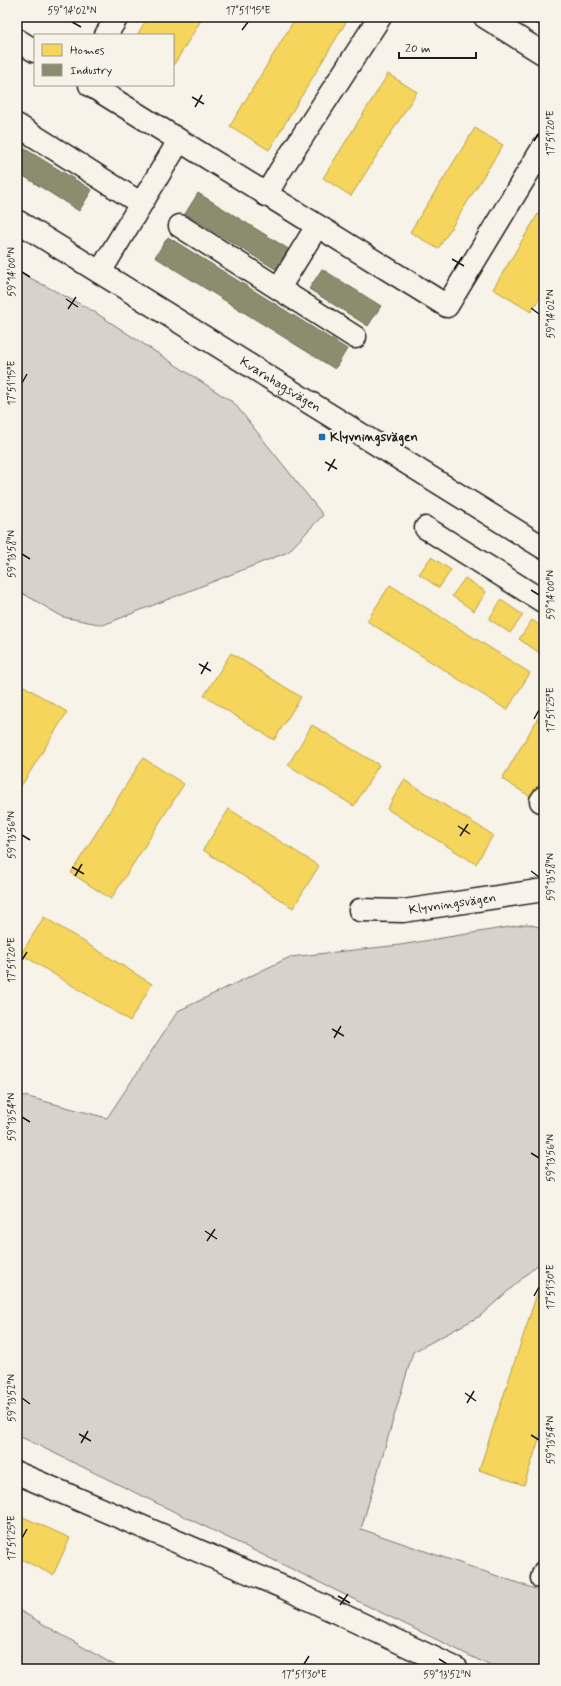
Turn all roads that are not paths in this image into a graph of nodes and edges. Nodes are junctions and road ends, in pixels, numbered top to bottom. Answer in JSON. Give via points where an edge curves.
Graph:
{"nodes":[{"id":1,"x":117,"y":17,"type":"edge"},
{"id":2,"x":380,"y":17,"type":"edge"},
{"id":3,"x":485,"y":17,"type":"edge"},
{"id":4,"x":107,"y":34,"type":"edge"},
{"id":5,"x":17,"y":40,"type":"edge"},
{"id":6,"x":34,"y":50,"type":"edge"},
{"id":7,"x":544,"y":54,"type":"edge"},
{"id":8,"x":92,"y":86,"type":"edge"},
{"id":9,"x":17,"y":125,"type":"edge"},
{"id":10,"x":179,"y":141,"type":"junction"},
{"id":11,"x":544,"y":146,"type":"edge"},
{"id":12,"x":266,"y":195,"type":"junction"},
{"id":13,"x":140,"y":203,"type":"junction"},
{"id":14,"x":17,"y":221,"type":"edge"},
{"id":15,"x":180,"y":226,"type":"dead end"},
{"id":16,"x":317,"y":226,"type":"junction"},
{"id":17,"x":100,"y":272,"type":"junction"},
{"id":18,"x":279,"y":288,"type":"junction"},
{"id":19,"x":355,"y":337,"type":"dead end"},
{"id":20,"x":426,"y":528,"type":"dead end"},
{"id":21,"x":544,"y":548,"type":"edge"},
{"id":22,"x":544,"y":602,"type":"edge"},
{"id":23,"x":544,"y":890,"type":"edge"},
{"id":24,"x":360,"y":910,"type":"dead end"},
{"id":25,"x":17,"y":1473,"type":"edge"},
{"id":26,"x":457,"y":1669,"type":"edge"}],
"edges":[{"from":1,"to":4,"type":"street"},
{"from":2,"to":12,"type":"street"},
{"from":3,"to":7,"type":"street"},
{"from":5,"to":6,"type":"street"},
{"from":8,"to":10,"type":"street"},
{"from":9,"to":13,"type":"street"},
{"from":10,"to":12,"type":"street"},
{"from":10,"to":13,"type":"street"},
{"from":11,"to":16,"type":"street","via":[[447,306]]},
{"from":12,"to":16,"type":"street"},
{"from":13,"to":17,"type":"street"},
{"from":14,"to":17,"type":"street","name":"Kvarnhagsvägen"},
{"from":15,"to":18,"type":"street"},
{"from":16,"to":18,"type":"street"},
{"from":17,"to":21,"type":"street","name":"Kvarnhagsvägen"},
{"from":18,"to":19,"type":"street"},
{"from":20,"to":22,"type":"street"},
{"from":23,"to":24,"type":"street","name":"Klyvningsvägen","via":[[403,911]]},
{"from":25,"to":26,"type":"street","via":[[285,1588]]}]}
